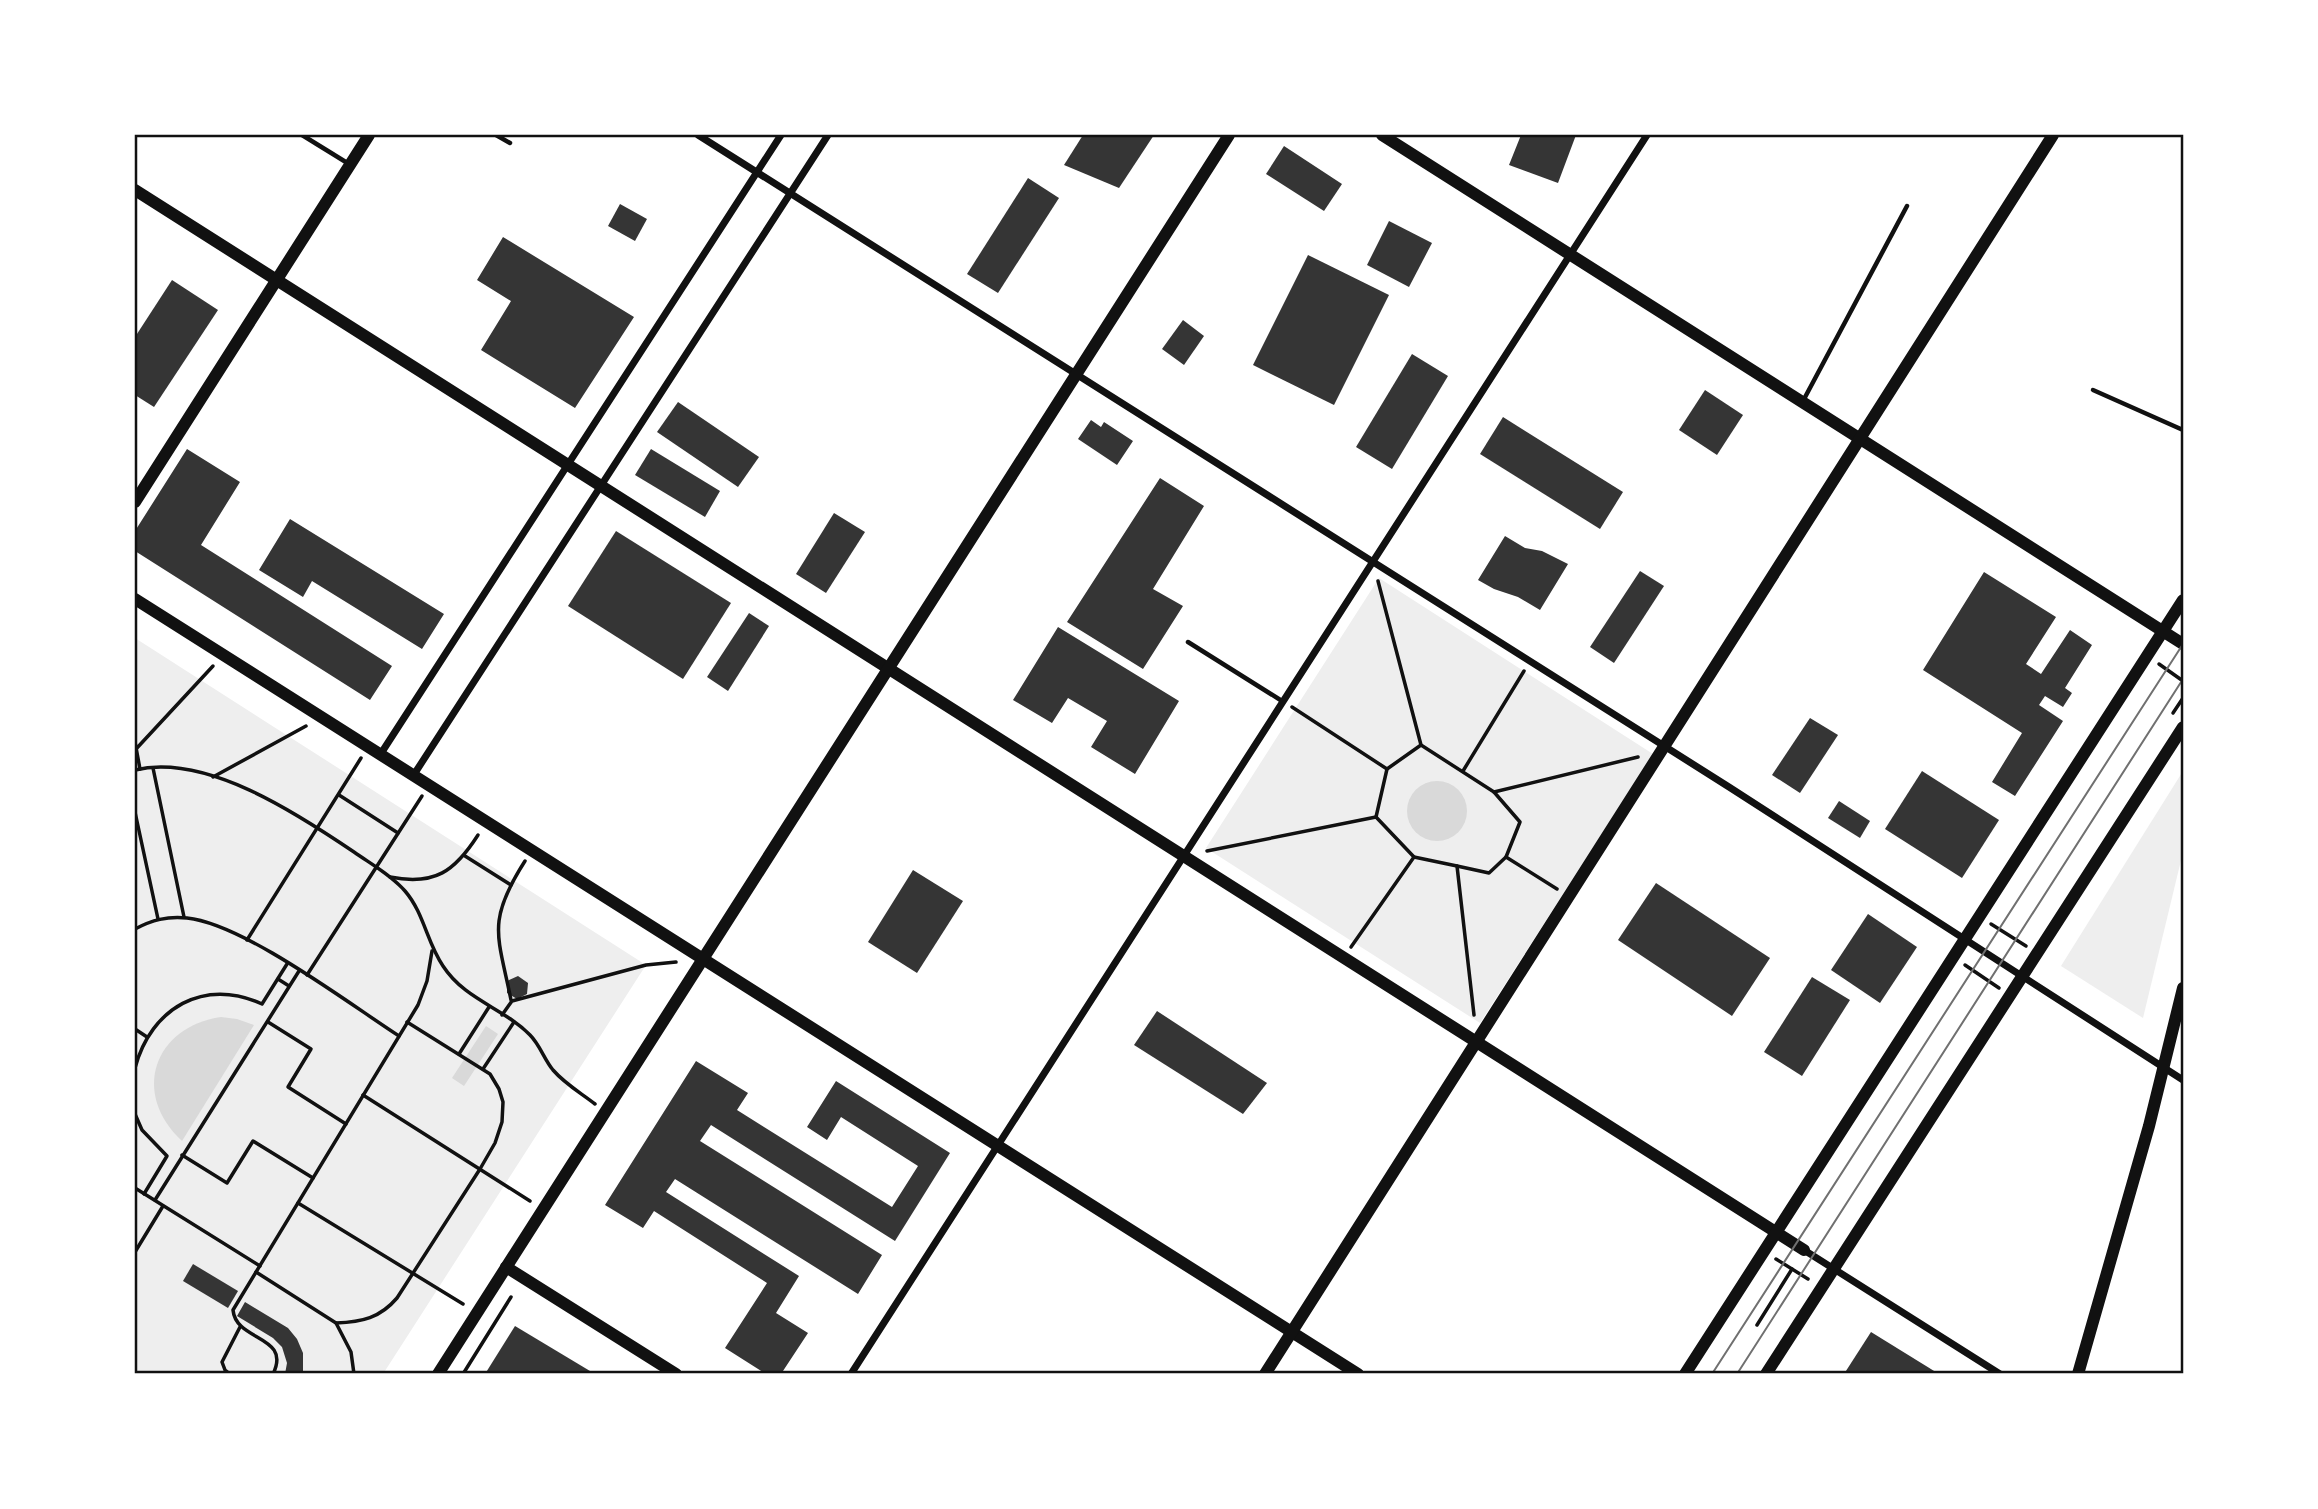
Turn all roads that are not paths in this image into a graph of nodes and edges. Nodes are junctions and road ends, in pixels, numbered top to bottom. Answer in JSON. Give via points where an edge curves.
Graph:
{"nodes":[{"id":1,"x":302,"y":135,"type":"edge"},
{"id":2,"x":369,"y":135,"type":"edge"},
{"id":3,"x":496,"y":135,"type":"edge"},
{"id":4,"x":698,"y":135,"type":"edge"},
{"id":5,"x":781,"y":135,"type":"edge"},
{"id":6,"x":828,"y":135,"type":"edge"},
{"id":7,"x":1229,"y":135,"type":"edge"},
{"id":8,"x":1382,"y":135,"type":"edge"},
{"id":9,"x":1647,"y":135,"type":"edge"},
{"id":10,"x":2053,"y":135,"type":"edge"},
{"id":11,"x":510,"y":143,"type":"dead end"},
{"id":12,"x":350,"y":164,"type":"junction"},
{"id":13,"x":757,"y":172,"type":"junction"},
{"id":14,"x":135,"y":190,"type":"edge"},
{"id":15,"x":790,"y":193,"type":"junction"},
{"id":16,"x":1907,"y":206,"type":"dead end"},
{"id":17,"x":1570,"y":254,"type":"junction"},
{"id":18,"x":276,"y":280,"type":"junction"},
{"id":19,"x":1076,"y":374,"type":"junction"},
{"id":20,"x":2093,"y":390,"type":"dead end"},
{"id":21,"x":1802,"y":401,"type":"junction"},
{"id":22,"x":2183,"y":430,"type":"edge"},
{"id":23,"x":1860,"y":438,"type":"junction"},
{"id":24,"x":567,"y":465,"type":"junction"},
{"id":25,"x":600,"y":486,"type":"junction"},
{"id":26,"x":135,"y":502,"type":"edge"},
{"id":27,"x":1373,"y":562,"type":"junction"},
{"id":28,"x":135,"y":599,"type":"edge"},
{"id":29,"x":2183,"y":600,"type":"edge"},
{"id":30,"x":2164,"y":631,"type":"junction"},
{"id":31,"x":1188,"y":642,"type":"dead end"},
{"id":32,"x":2183,"y":644,"type":"edge"},
{"id":33,"x":888,"y":668,"type":"junction"},
{"id":34,"x":1283,"y":701,"type":"junction"},
{"id":35,"x":2183,"y":727,"type":"edge"},
{"id":36,"x":1665,"y":747,"type":"junction"},
{"id":37,"x":380,"y":755,"type":"junction"},
{"id":38,"x":413,"y":776,"type":"junction"},
{"id":39,"x":1184,"y":856,"type":"junction"},
{"id":40,"x":1965,"y":938,"type":"junction"},
{"id":41,"x":703,"y":959,"type":"junction"},
{"id":42,"x":2022,"y":976,"type":"junction"},
{"id":43,"x":2183,"y":988,"type":"edge"},
{"id":44,"x":1477,"y":1042,"type":"junction"},
{"id":45,"x":2164,"y":1067,"type":"junction"},
{"id":46,"x":2183,"y":1080,"type":"edge"},
{"id":47,"x":998,"y":1146,"type":"junction"},
{"id":48,"x":1775,"y":1231,"type":"junction"},
{"id":49,"x":1804,"y":1250,"type":"joint"},
{"id":50,"x":506,"y":1267,"type":"junction"},
{"id":51,"x":1833,"y":1269,"type":"junction"},
{"id":52,"x":1292,"y":1332,"type":"junction"},
{"id":53,"x":438,"y":1374,"type":"edge"},
{"id":54,"x":676,"y":1374,"type":"edge"},
{"id":55,"x":851,"y":1374,"type":"edge"},
{"id":56,"x":1265,"y":1374,"type":"edge"},
{"id":57,"x":1358,"y":1374,"type":"edge"},
{"id":58,"x":1685,"y":1374,"type":"edge"},
{"id":59,"x":1766,"y":1374,"type":"edge"},
{"id":60,"x":2000,"y":1374,"type":"edge"},
{"id":61,"x":2078,"y":1374,"type":"edge"}],
"edges":[{"from":1,"to":12,"type":"lane"},
{"from":2,"to":12,"type":"street"},
{"from":3,"to":11,"type":"lane"},
{"from":4,"to":13,"type":"street"},
{"from":5,"to":13,"type":"street"},
{"from":6,"to":15,"type":"street"},
{"from":7,"to":19,"type":"street"},
{"from":8,"to":17,"type":"street"},
{"from":9,"to":17,"type":"street"},
{"from":10,"to":23,"type":"street"},
{"from":12,"to":18,"type":"street"},
{"from":13,"to":15,"type":"street"},
{"from":13,"to":24,"type":"street"},
{"from":14,"to":18,"type":"street"},
{"from":15,"to":19,"type":"street"},
{"from":15,"to":25,"type":"street"},
{"from":16,"to":21,"type":"lane"},
{"from":17,"to":21,"type":"street"},
{"from":17,"to":27,"type":"street"},
{"from":18,"to":24,"type":"street"},
{"from":18,"to":26,"type":"street"},
{"from":19,"to":27,"type":"street"},
{"from":19,"to":33,"type":"street"},
{"from":20,"to":22,"type":"lane"},
{"from":21,"to":23,"type":"street"},
{"from":23,"to":30,"type":"street"},
{"from":23,"to":36,"type":"street"},
{"from":24,"to":25,"type":"street"},
{"from":24,"to":37,"type":"street"},
{"from":25,"to":33,"type":"street"},
{"from":25,"to":38,"type":"street"},
{"from":27,"to":34,"type":"street"},
{"from":27,"to":36,"type":"street"},
{"from":28,"to":37,"type":"street"},
{"from":29,"to":30,"type":"street"},
{"from":30,"to":32,"type":"street"},
{"from":30,"to":40,"type":"street"},
{"from":31,"to":34,"type":"lane"},
{"from":33,"to":39,"type":"street"},
{"from":33,"to":41,"type":"street"},
{"from":34,"to":39,"type":"street"},
{"from":35,"to":42,"type":"street"},
{"from":36,"to":40,"type":"street"},
{"from":36,"to":44,"type":"street"},
{"from":37,"to":38,"type":"street"},
{"from":38,"to":41,"type":"street"},
{"from":39,"to":44,"type":"street"},
{"from":39,"to":47,"type":"street"},
{"from":40,"to":42,"type":"street"},
{"from":40,"to":48,"type":"street"},
{"from":41,"to":47,"type":"street"},
{"from":41,"to":50,"type":"street"},
{"from":42,"to":45,"type":"street"},
{"from":42,"to":51,"type":"street"},
{"from":43,"to":45,"type":"street"},
{"from":44,"to":48,"type":"street"},
{"from":44,"to":52,"type":"street"},
{"from":45,"to":46,"type":"street"},
{"from":45,"to":61,"type":"street"},
{"from":47,"to":52,"type":"street"},
{"from":47,"to":55,"type":"street"},
{"from":48,"to":49,"type":"street"},
{"from":48,"to":58,"type":"street"},
{"from":49,"to":51,"type":"street"},
{"from":50,"to":53,"type":"street"},
{"from":50,"to":54,"type":"street"},
{"from":51,"to":59,"type":"street"},
{"from":51,"to":60,"type":"street"},
{"from":52,"to":56,"type":"street"},
{"from":52,"to":57,"type":"street"}]}
